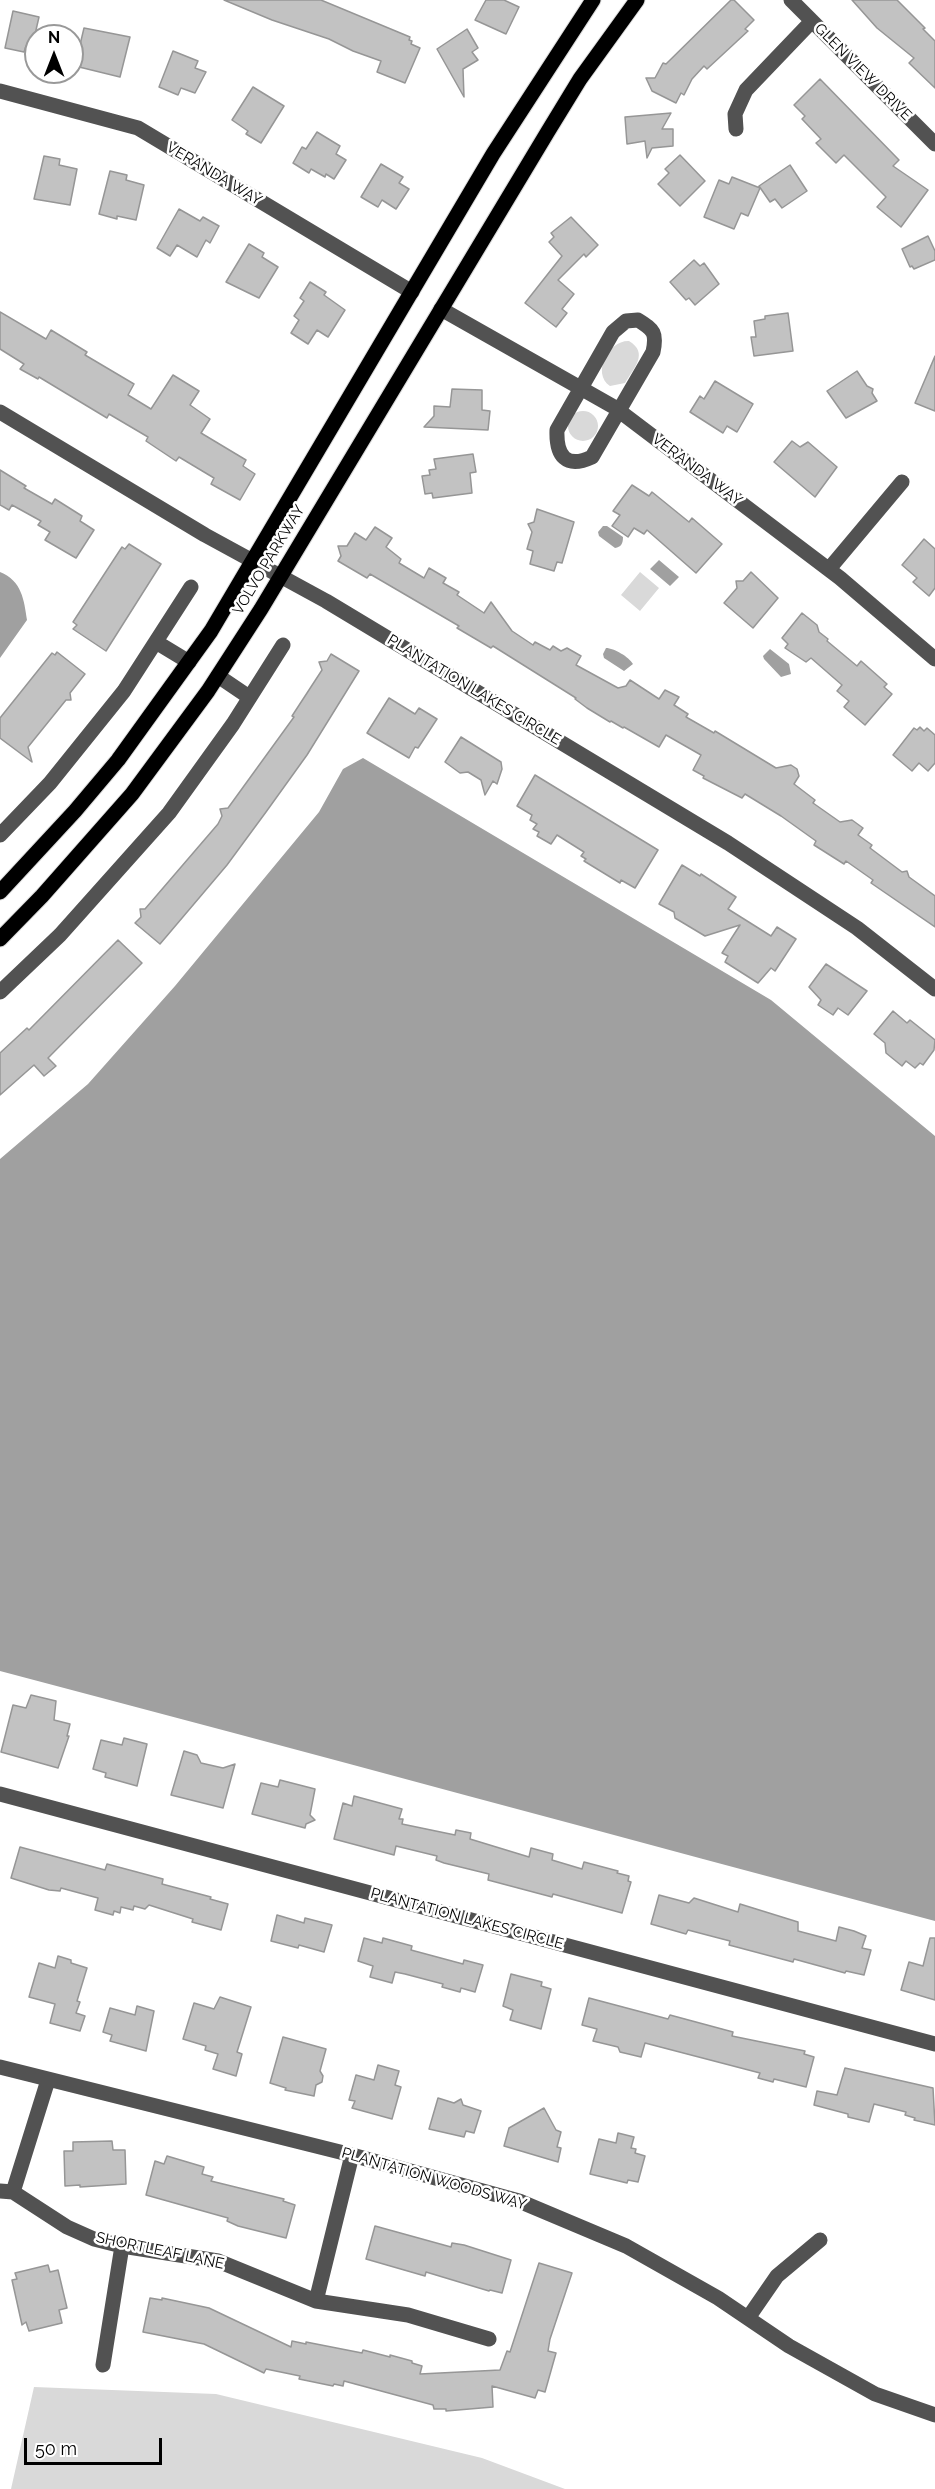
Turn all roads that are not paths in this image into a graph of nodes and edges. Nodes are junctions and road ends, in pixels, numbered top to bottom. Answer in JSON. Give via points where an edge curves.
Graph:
{"nodes":[{"id":1,"x":593,"y":0,"type":"edge"},
{"id":2,"x":638,"y":0,"type":"edge"},
{"id":3,"x":791,"y":0,"type":"edge"},
{"id":4,"x":812,"y":21,"type":"junction"},
{"id":5,"x":0,"y":91,"type":"edge"},
{"id":6,"x":736,"y":129,"type":"dead end"},
{"id":7,"x":935,"y":144,"type":"edge"},
{"id":8,"x":412,"y":292,"type":"junction"},
{"id":9,"x":441,"y":309,"type":"junction"},
{"id":10,"x":580,"y":388,"type":"junction"},
{"id":11,"x":0,"y":412,"type":"edge"},
{"id":12,"x":620,"y":412,"type":"junction"},
{"id":13,"x":902,"y":482,"type":"dead end"},
{"id":14,"x":252,"y":561,"type":"junction"},
{"id":15,"x":829,"y":569,"type":"junction"},
{"id":16,"x":281,"y":576,"type":"junction"},
{"id":17,"x":191,"y":587,"type":"dead end"},
{"id":18,"x":156,"y":642,"type":"junction"},
{"id":19,"x":283,"y":645,"type":"dead end"},
{"id":20,"x":935,"y":659,"type":"edge"},
{"id":21,"x":189,"y":662,"type":"junction"},
{"id":22,"x":218,"y":676,"type":"junction"},
{"id":23,"x":249,"y":697,"type":"junction"},
{"id":24,"x":0,"y":835,"type":"edge"},
{"id":25,"x":0,"y":892,"type":"edge"},
{"id":26,"x":0,"y":939,"type":"edge"},
{"id":27,"x":935,"y":988,"type":"edge"},
{"id":28,"x":0,"y":992,"type":"edge"},
{"id":29,"x":0,"y":1794,"type":"edge"},
{"id":30,"x":935,"y":2044,"type":"edge"},
{"id":31,"x":0,"y":2067,"type":"edge"},
{"id":32,"x":48,"y":2080,"type":"junction"},
{"id":33,"x":352,"y":2155,"type":"junction"},
{"id":34,"x":6,"y":2192,"type":"edge"},
{"id":35,"x":820,"y":2240,"type":"dead end"},
{"id":36,"x":122,"y":2246,"type":"junction"},
{"id":37,"x":316,"y":2301,"type":"junction"},
{"id":38,"x":748,"y":2318,"type":"junction"},
{"id":39,"x":489,"y":2338,"type":"dead end"},
{"id":40,"x":103,"y":2364,"type":"dead end"},
{"id":41,"x":935,"y":2415,"type":"edge"}],
"edges":[{"from":1,"to":8,"type":"main road","name":"VOLVO PARKWAY","via":[[532,90]]},
{"from":2,"to":9,"type":"main road","name":"VOLVO PARKWAY","via":[[580,79]]},
{"from":3,"to":4,"type":"street","name":"GLEN VIEW DRIVE"},
{"from":4,"to":6,"type":"street","via":[[746,90],[735,114]]},
{"from":4,"to":7,"type":"street","name":"GLEN VIEW DRIVE"},
{"from":5,"to":8,"type":"street","name":"VERANDA WAY","via":[[138,128]]},
{"from":8,"to":14,"type":"main road","name":"VOLVO PARKWAY"},
{"from":9,"to":10,"type":"street","name":"VERANDA WAY"},
{"from":9,"to":16,"type":"main road","name":"VOLVO PARKWAY"},
{"from":10,"to":12,"type":"street","name":"VERANDA WAY"},
{"from":10,"to":12,"type":"street","via":[[556,430],[556,444],[567,461],[579,463],[592,457]]},
{"from":10,"to":12,"type":"street","via":[[613,332],[626,321],[638,320],[651,328],[656,339],[653,352]]},
{"from":11,"to":14,"type":"street","name":"PLANTATION LAKES CIRCLE"},
{"from":12,"to":15,"type":"street","name":"VERANDA WAY"},
{"from":13,"to":15,"type":"street"},
{"from":14,"to":16,"type":"street","name":"PLANTATION LAKES CIRCLE"},
{"from":14,"to":21,"type":"main road","name":"VOLVO PARKWAY"},
{"from":15,"to":20,"type":"street","name":"VERANDA WAY"},
{"from":16,"to":22,"type":"main road","name":"VOLVO PARKWAY"},
{"from":16,"to":27,"type":"street","name":"PLANTATION LAKES CIRCLE","via":[[728,843],[856,928]]},
{"from":17,"to":18,"type":"street"},
{"from":18,"to":21,"type":"street"},
{"from":18,"to":24,"type":"street","via":[[50,783]]},
{"from":19,"to":23,"type":"street"},
{"from":21,"to":25,"type":"main road","name":"VOLVO PARKWAY","via":[[118,760]]},
{"from":22,"to":23,"type":"street"},
{"from":22,"to":26,"type":"main road","name":"VOLVO PARKWAY","via":[[132,794]]},
{"from":23,"to":28,"type":"street","via":[[168,813],[60,935]]},
{"from":29,"to":30,"type":"street","name":"PLANTATION LAKES CIRCLE"},
{"from":31,"to":32,"type":"street","name":"PLANTATION WOODS WAY"},
{"from":32,"to":33,"type":"street","name":"PLANTATION WOODS WAY"},
{"from":32,"to":34,"type":"street"},
{"from":33,"to":37,"type":"street"},
{"from":33,"to":38,"type":"street","name":"PLANTATION WOODS WAY","via":[[519,2201],[626,2246]]},
{"from":34,"to":36,"type":"street","name":"SHORTLEAF LANE","via":[[68,2227]]},
{"from":35,"to":38,"type":"street","via":[[777,2276]]},
{"from":36,"to":37,"type":"street","name":"SHORTLEAF LANE","via":[[218,2261]]},
{"from":36,"to":40,"type":"street"},
{"from":37,"to":39,"type":"street","name":"SHORTLEAF LANE","via":[[408,2315]]},
{"from":38,"to":41,"type":"street","name":"PLANTATION WOODS WAY","via":[[875,2394]]}]}
